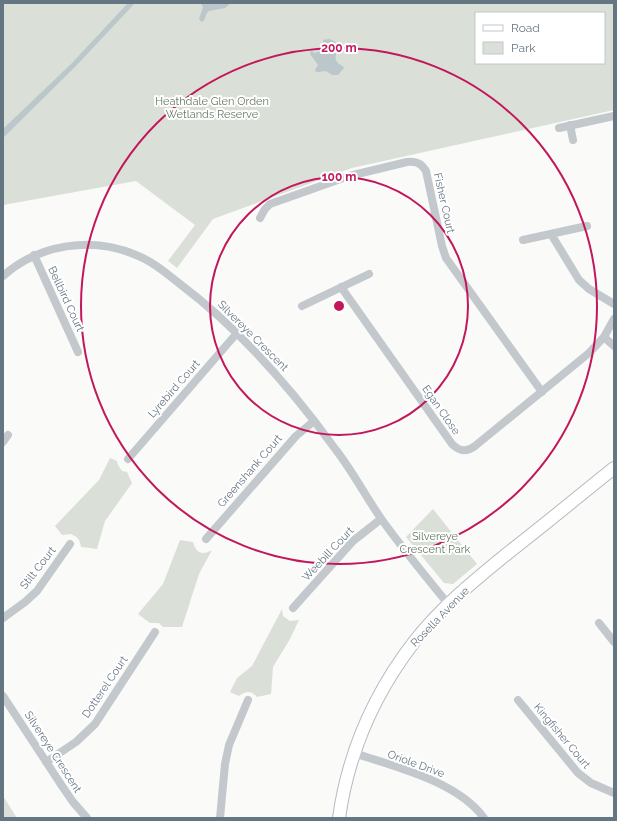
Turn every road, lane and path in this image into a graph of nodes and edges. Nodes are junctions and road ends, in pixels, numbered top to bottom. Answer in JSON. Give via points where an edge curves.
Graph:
{"nodes":[{"id":1,"x":614,"y":116,"type":"edge"},
{"id":2,"x":570,"y":125,"type":"junction"},
{"id":3,"x":559,"y":128,"type":"dead end"},
{"id":4,"x":573,"y":140,"type":"dead end"},
{"id":5,"x":260,"y":218,"type":"dead end"},
{"id":6,"x":587,"y":226,"type":"dead end"},
{"id":7,"x":551,"y":234,"type":"junction"},
{"id":8,"x":523,"y":240,"type":"dead end"},
{"id":9,"x":34,"y":255,"type":"junction"},
{"id":10,"x":369,"y":274,"type":"dead end"},
{"id":11,"x":3,"y":276,"type":"edge"},
{"id":12,"x":341,"y":288,"type":"junction"},
{"id":13,"x":614,"y":304,"type":"edge"},
{"id":14,"x":302,"y":306,"type":"dead end"},
{"id":15,"x":614,"y":319,"type":"edge"},
{"id":16,"x":237,"y":333,"type":"junction"},
{"id":17,"x":604,"y":337,"type":"junction"},
{"id":18,"x":614,"y":346,"type":"edge"},
{"id":19,"x":78,"y":352,"type":"dead end"},
{"id":20,"x":542,"y":392,"type":"junction"},
{"id":21,"x":314,"y":421,"type":"junction"},
{"id":22,"x":128,"y":459,"type":"dead end"},
{"id":23,"x":614,"y":468,"type":"edge"},
{"id":24,"x":381,"y":519,"type":"junction"},
{"id":25,"x":206,"y":539,"type":"dead end"},
{"id":26,"x":70,"y":544,"type":"dead end"},
{"id":27,"x":449,"y":604,"type":"junction"},
{"id":28,"x":293,"y":608,"type":"dead end"},
{"id":29,"x":3,"y":618,"type":"edge"},
{"id":30,"x":599,"y":623,"type":"dead end"},
{"id":31,"x":155,"y":632,"type":"dead end"},
{"id":32,"x":614,"y":642,"type":"edge"},
{"id":33,"x":3,"y":696,"type":"edge"},
{"id":34,"x":248,"y":700,"type":"dead end"},
{"id":35,"x":518,"y":700,"type":"dead end"},
{"id":36,"x":354,"y":753,"type":"junction"},
{"id":37,"x":46,"y":762,"type":"junction"},
{"id":38,"x":614,"y":793,"type":"edge"},
{"id":39,"x":481,"y":817,"type":"edge"},
{"id":40,"x":87,"y":818,"type":"edge"},
{"id":41,"x":220,"y":818,"type":"edge"},
{"id":42,"x":339,"y":818,"type":"edge"}],
"edges":[{"from":1,"to":2,"type":"street"},
{"from":2,"to":3,"type":"street"},
{"from":2,"to":4,"type":"street"},
{"from":5,"to":20,"type":"street","name":"Fisher Court","via":[[270,204],[349,176],[407,162],[421,164],[426,171],[446,258]]},
{"from":6,"to":7,"type":"street"},
{"from":7,"to":8,"type":"street"},
{"from":7,"to":13,"type":"street","via":[[579,280]]},
{"from":9,"to":11,"type":"street","name":"Silvereye Crescent"},
{"from":9,"to":16,"type":"street","name":"Silvereye Crescent","via":[[56,248],[100,245],[137,255],[152,262],[192,293]]},
{"from":9,"to":19,"type":"street","name":"Bellbird Court"},
{"from":10,"to":12,"type":"street"},
{"from":12,"to":14,"type":"street"},
{"from":12,"to":20,"type":"street","name":"Egan Close","via":[[452,444],[459,450],[468,450],[475,446]]},
{"from":15,"to":17,"type":"street","name":"Egan Close"},
{"from":16,"to":21,"type":"street","name":"Silvereye Crescent","via":[[280,379]]},
{"from":16,"to":22,"type":"street","name":"Lyrebird Court"},
{"from":17,"to":18,"type":"street"},
{"from":17,"to":20,"type":"street","name":"Egan Close","via":[[589,353]]},
{"from":21,"to":24,"type":"street","name":"Silvereye Crescent","via":[[337,450]]},
{"from":21,"to":25,"type":"street","name":"Greenshank Court","via":[[296,436]]},
{"from":23,"to":27,"type":"street","name":"Rosella Avenue"},
{"from":24,"to":27,"type":"street","name":"Silvereye Crescent"},
{"from":24,"to":28,"type":"street","name":"Weebill Court","via":[[353,541]]},
{"from":26,"to":29,"type":"street","name":"Stilt Court","via":[[37,591]]},
{"from":27,"to":36,"type":"street","name":"Rosella Avenue","via":[[414,642],[386,682],[367,719]]},
{"from":30,"to":32,"type":"street"},
{"from":31,"to":37,"type":"street","name":"Dotterel Court","via":[[95,724],[76,742]]},
{"from":33,"to":37,"type":"street","name":"Silvereye Crescent"},
{"from":34,"to":41,"type":"street","via":[[229,745]]},
{"from":35,"to":38,"type":"street","name":"Kingfisher Court","via":[[578,773],[595,786]]},
{"from":36,"to":39,"type":"street","name":"Oriole Drive","via":[[440,784],[456,793]]},
{"from":36,"to":42,"type":"street","name":"Rosella Avenue","via":[[345,783]]},
{"from":37,"to":40,"type":"street","name":"Silvereye Crescent"}]}
